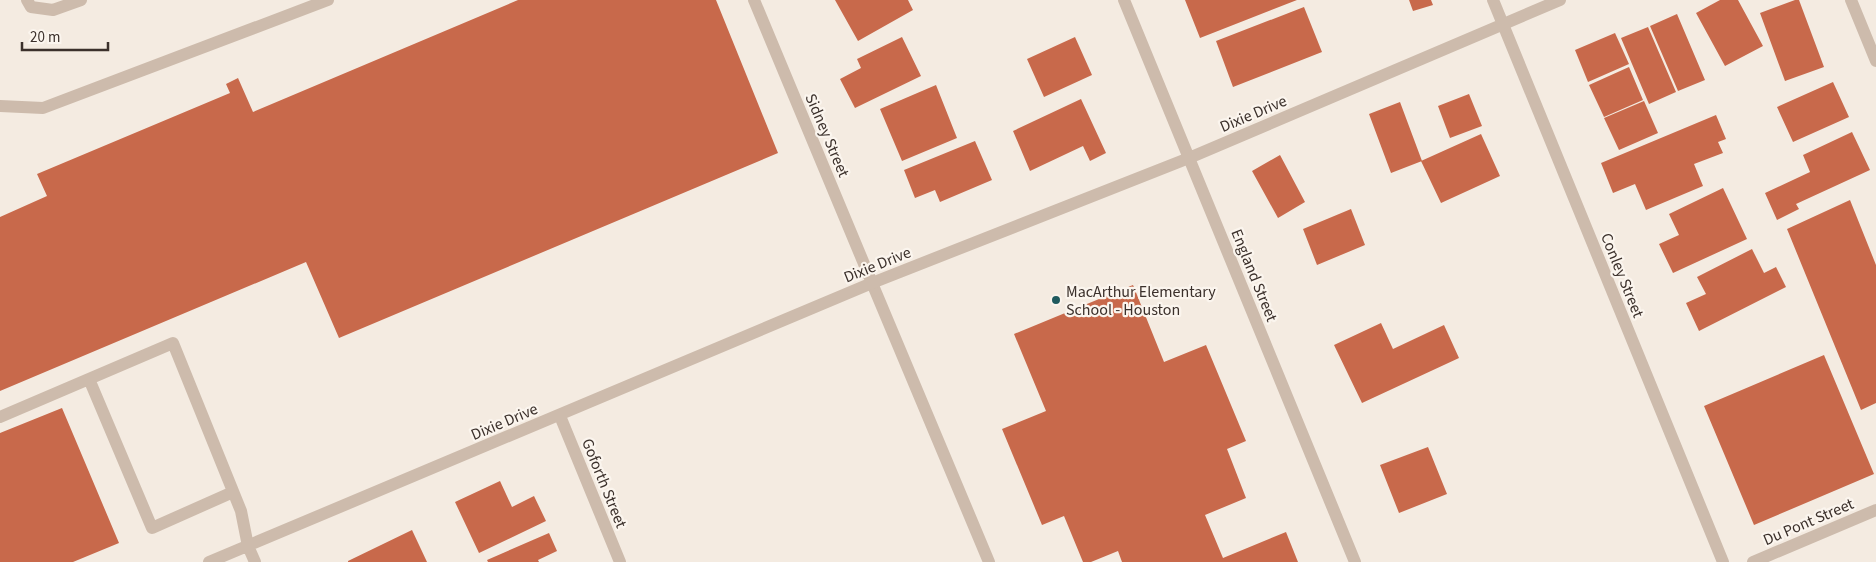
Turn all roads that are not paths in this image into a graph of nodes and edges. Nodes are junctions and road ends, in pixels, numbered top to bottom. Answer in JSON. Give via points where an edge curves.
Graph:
{"nodes":[{"id":1,"x":81,"y":0,"type":"edge"},
{"id":2,"x":328,"y":0,"type":"edge"},
{"id":3,"x":754,"y":0,"type":"edge"},
{"id":4,"x":1124,"y":0,"type":"edge"},
{"id":5,"x":1493,"y":0,"type":"edge"},
{"id":6,"x":1560,"y":0,"type":"edge"},
{"id":7,"x":1851,"y":0,"type":"edge"},
{"id":8,"x":29,"y":3,"type":"edge"},
{"id":9,"x":1503,"y":24,"type":"junction"},
{"id":10,"x":1876,"y":61,"type":"edge"},
{"id":11,"x":0,"y":106,"type":"edge"},
{"id":12,"x":1189,"y":158,"type":"junction"},
{"id":13,"x":872,"y":283,"type":"junction"},
{"id":14,"x":89,"y":379,"type":"junction"},
{"id":15,"x":560,"y":416,"type":"junction"},
{"id":16,"x":0,"y":417,"type":"edge"},
{"id":17,"x":233,"y":492,"type":"junction"},
{"id":18,"x":1876,"y":510,"type":"edge"},
{"id":19,"x":248,"y":546,"type":"junction"},
{"id":20,"x":209,"y":562,"type":"edge"},
{"id":21,"x":255,"y":562,"type":"edge"},
{"id":22,"x":620,"y":562,"type":"edge"},
{"id":23,"x":989,"y":562,"type":"edge"},
{"id":24,"x":1356,"y":562,"type":"edge"},
{"id":25,"x":1723,"y":562,"type":"edge"},
{"id":26,"x":1753,"y":562,"type":"edge"}],
"edges":[{"from":1,"to":8,"type":"street","via":[[53,10]]},
{"from":2,"to":11,"type":"street","via":[[43,108]]},
{"from":3,"to":13,"type":"street","name":"Sidney Street"},
{"from":4,"to":12,"type":"street","name":"England Street"},
{"from":5,"to":9,"type":"street","name":"Conley Street"},
{"from":6,"to":9,"type":"street","name":"Dixie Drive"},
{"from":7,"to":10,"type":"street"},
{"from":9,"to":12,"type":"street","name":"Dixie Drive"},
{"from":9,"to":25,"type":"street","name":"Conley Street"},
{"from":12,"to":13,"type":"street","name":"Dixie Drive"},
{"from":12,"to":24,"type":"street","name":"England Street"},
{"from":13,"to":15,"type":"street","name":"Dixie Drive"},
{"from":13,"to":23,"type":"street","name":"Sidney Street"},
{"from":14,"to":16,"type":"street"},
{"from":14,"to":17,"type":"street","via":[[152,528]]},
{"from":14,"to":17,"type":"street","via":[[173,343]]},
{"from":15,"to":19,"type":"street","name":"Dixie Drive"},
{"from":15,"to":22,"type":"street","name":"Goforth Street"},
{"from":17,"to":19,"type":"street","via":[[241,511]]},
{"from":18,"to":26,"type":"street","name":"Du Pont Street"},
{"from":19,"to":20,"type":"street","name":"Dixie Drive"},
{"from":19,"to":21,"type":"street"}]}
